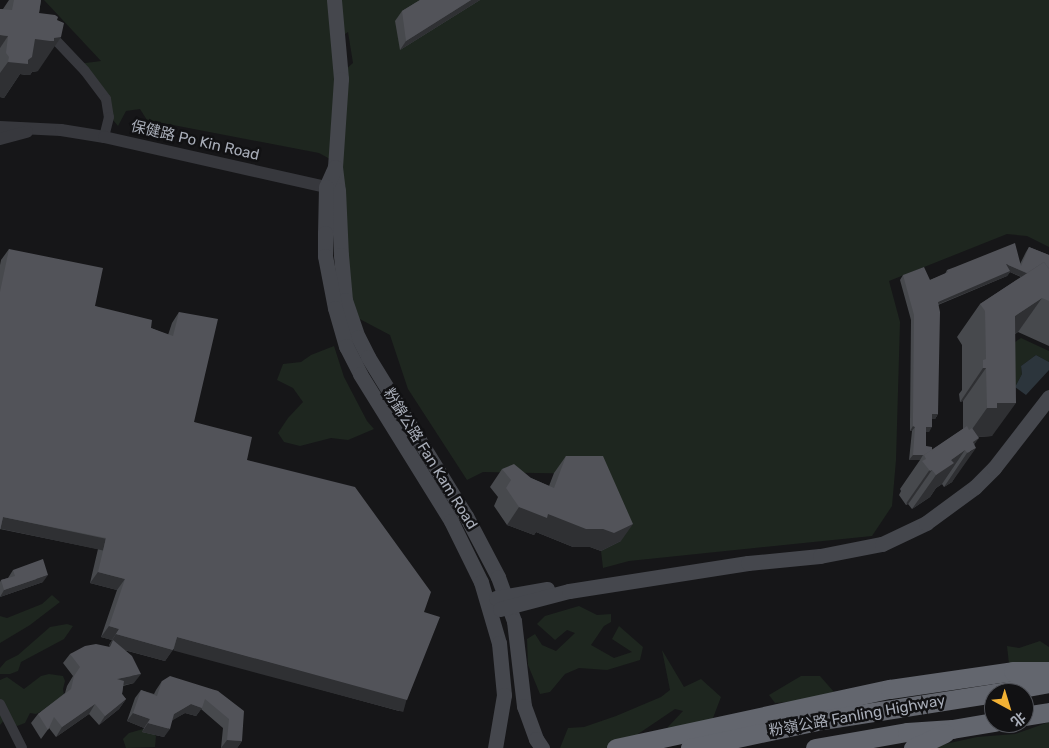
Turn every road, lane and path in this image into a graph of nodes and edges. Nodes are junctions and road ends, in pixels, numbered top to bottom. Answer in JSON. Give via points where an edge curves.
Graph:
{"nodes":[{"id":1,"x":334,"y":0,"type":"edge"},
{"id":2,"x":45,"y":28,"type":"edge"},
{"id":3,"x":0,"y":127,"type":"edge"},
{"id":4,"x":44,"y":129,"type":"junction"},
{"id":5,"x":104,"y":137,"type":"junction"},
{"id":6,"x":0,"y":140,"type":"edge"},
{"id":7,"x":332,"y":189,"type":"junction"},
{"id":8,"x":1049,"y":397,"type":"edge"},
{"id":9,"x":507,"y":601,"type":"junction"},
{"id":10,"x":490,"y":606,"type":"junction"},
{"id":11,"x":1049,"y":671,"type":"edge"},
{"id":12,"x":1049,"y":683,"type":"edge"},
{"id":13,"x":1034,"y":686,"type":"edge"},
{"id":14,"x":984,"y":695,"type":"edge"},
{"id":15,"x":0,"y":704,"type":"edge"},
{"id":16,"x":1049,"y":712,"type":"edge"},
{"id":17,"x":1034,"y":714,"type":"edge"},
{"id":18,"x":984,"y":724,"type":"edge"},
{"id":19,"x":952,"y":729,"type":"junction"},
{"id":20,"x":22,"y":748,"type":"edge"},
{"id":21,"x":495,"y":748,"type":"edge"},
{"id":22,"x":542,"y":748,"type":"edge"},
{"id":23,"x":616,"y":748,"type":"edge"},
{"id":24,"x":690,"y":748,"type":"edge"},
{"id":25,"x":815,"y":748,"type":"edge"},
{"id":26,"x":913,"y":748,"type":"edge"}],
"edges":[{"from":1,"to":7,"type":"main road","name":"粉錦公路 Fan Kam Road","via":[[341,79]]},
{"from":2,"to":5,"type":"street","via":[[106,99],[109,117]]},
{"from":3,"to":4,"type":"street","name":"保健路 Po Kin Road"},
{"from":4,"to":5,"type":"street","name":"保健路 Po Kin Road"},
{"from":4,"to":6,"type":"street","name":"保健路 Po Kin Road"},
{"from":5,"to":7,"type":"street","name":"保健路 Po Kin Road"},
{"from":7,"to":9,"type":"main road","name":"粉錦公路 Fan Kam Road","via":[[345,300],[358,337],[466,516]]},
{"from":7,"to":10,"type":"main road","name":"粉錦公路 Fan Kam Road","via":[[325,256],[346,346],[451,522],[482,582]]},
{"from":8,"to":9,"type":"main road","via":[[994,468],[975,487],[926,523],[888,541],[820,556],[730,566]]},
{"from":9,"to":10,"type":"main road"},
{"from":9,"to":22,"type":"main road","name":"粉錦公路 Fan Kam Road","via":[[517,641],[524,706]]},
{"from":10,"to":21,"type":"main road","name":"粉錦公路 Fan Kam Road","via":[[499,643],[504,695]]},
{"from":11,"to":23,"type":"highway","via":[[1013,671],[890,689]]},
{"from":12,"to":13,"type":"highway","name":"粉嶺公路 Fanling Highway"},
{"from":14,"to":24,"type":"highway","name":"粉嶺公路 Fanling Highway","via":[[822,720]]},
{"from":15,"to":20,"type":"street"},
{"from":16,"to":17,"type":"highway"},
{"from":18,"to":19,"type":"highway","name":"粉嶺公路 Fanling Highway"},
{"from":19,"to":25,"type":"highway","name":"粉嶺公路 Fanling Highway","via":[[907,732]]},
{"from":19,"to":26,"type":"highway"}]}
